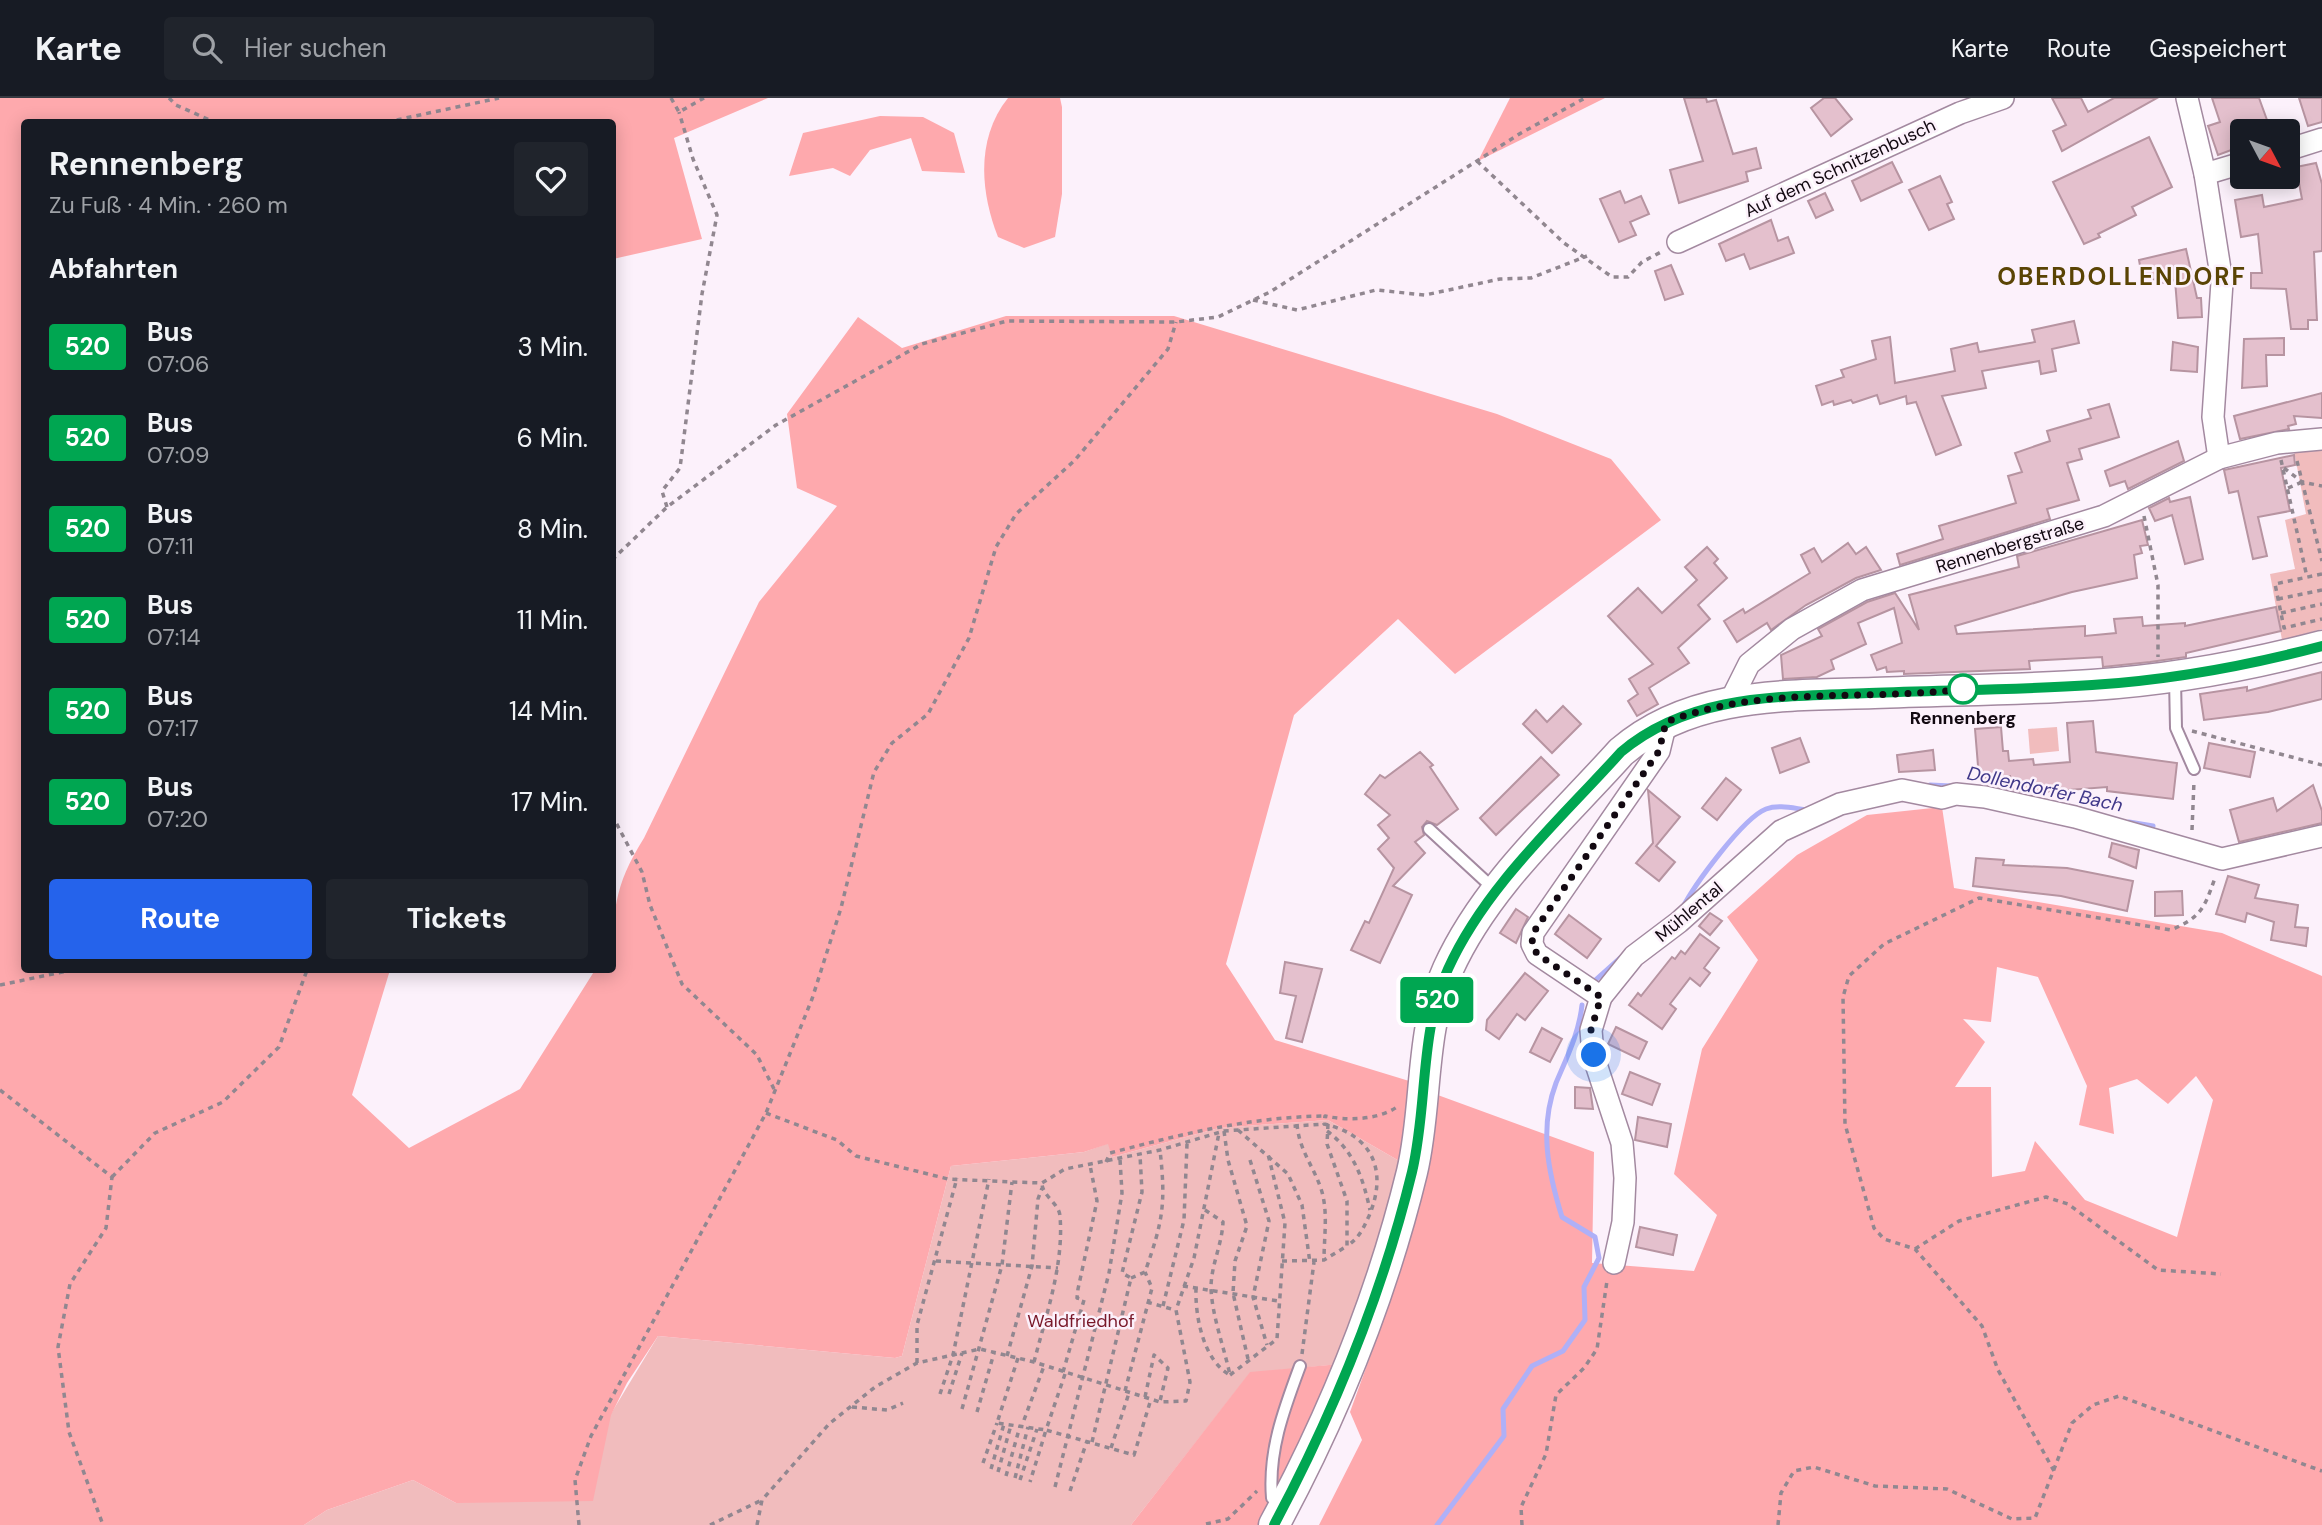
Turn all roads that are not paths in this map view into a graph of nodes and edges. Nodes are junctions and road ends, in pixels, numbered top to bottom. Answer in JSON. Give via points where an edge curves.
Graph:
{"nodes":[{"id":1,"x":2003,"y":98,"type":"edge"},
{"id":2,"x":2187,"y":98,"type":"edge"},
{"id":3,"x":2322,"y":139,"type":"edge"},
{"id":4,"x":2300,"y":146,"type":"edge"},
{"id":5,"x":2230,"y":167,"type":"edge"},
{"id":6,"x":2205,"y":174,"type":"junction"},
{"id":7,"x":1678,"y":242,"type":"road end"},
{"id":8,"x":2322,"y":439,"type":"edge"},
{"id":9,"x":2219,"y":458,"type":"junction"},
{"id":10,"x":2322,"y":646,"type":"edge"},
{"id":11,"x":2166,"y":679,"type":"junction"},
{"id":12,"x":1730,"y":702,"type":"junction"},
{"id":13,"x":1666,"y":722,"type":"junction"},
{"id":14,"x":2194,"y":769,"type":"road end"},
{"id":15,"x":1429,"y":829,"type":"dead end"},
{"id":16,"x":2322,"y":836,"type":"edge"},
{"id":17,"x":1496,"y":891,"type":"junction"},
{"id":18,"x":1601,"y":997,"type":"junction"},
{"id":19,"x":1615,"y":1263,"type":"road end"},
{"id":20,"x":1300,"y":1366,"type":"road end"},
{"id":21,"x":1279,"y":1516,"type":"edge"}],
"edges":[{"from":1,"to":7,"type":"street","name":"Auf dem Schnitzenbusch","via":[[1960,113]]},
{"from":2,"to":6,"type":"street"},
{"from":3,"to":4,"type":"street"},
{"from":5,"to":6,"type":"street"},
{"from":6,"to":9,"type":"street","via":[[2222,282],[2213,404]]},
{"from":8,"to":9,"type":"street","name":"Rennenbergstraße","via":[[2277,443]]},
{"from":9,"to":12,"type":"street","name":"Rennenbergstraße","via":[[2104,516],[1862,590],[1792,629],[1749,664]]},
{"from":10,"to":11,"type":"main road"},
{"from":11,"to":12,"type":"main road"},
{"from":11,"to":14,"type":"lane","via":[[2176,728]]},
{"from":12,"to":13,"type":"main road"},
{"from":13,"to":17,"type":"main road","via":[[1621,752]]},
{"from":13,"to":18,"type":"street","via":[[1659,751],[1533,933],[1537,954]]},
{"from":15,"to":17,"type":"lane"},
{"from":16,"to":18,"type":"street","name":"Mühlental","via":[[2222,859],[1985,797],[1956,794],[1942,798],[1902,790],[1840,804],[1781,831],[1634,956]]},
{"from":17,"to":21,"type":"main road","via":[[1479,910],[1440,990],[1430,1028],[1413,1168],[1391,1254],[1336,1397]]},
{"from":18,"to":19,"type":"street","name":"Mühlental","via":[[1591,1030],[1594,1055],[1622,1143],[1625,1178]]},
{"from":20,"to":21,"type":"lane","via":[[1280,1420],[1270,1477]]}]}
